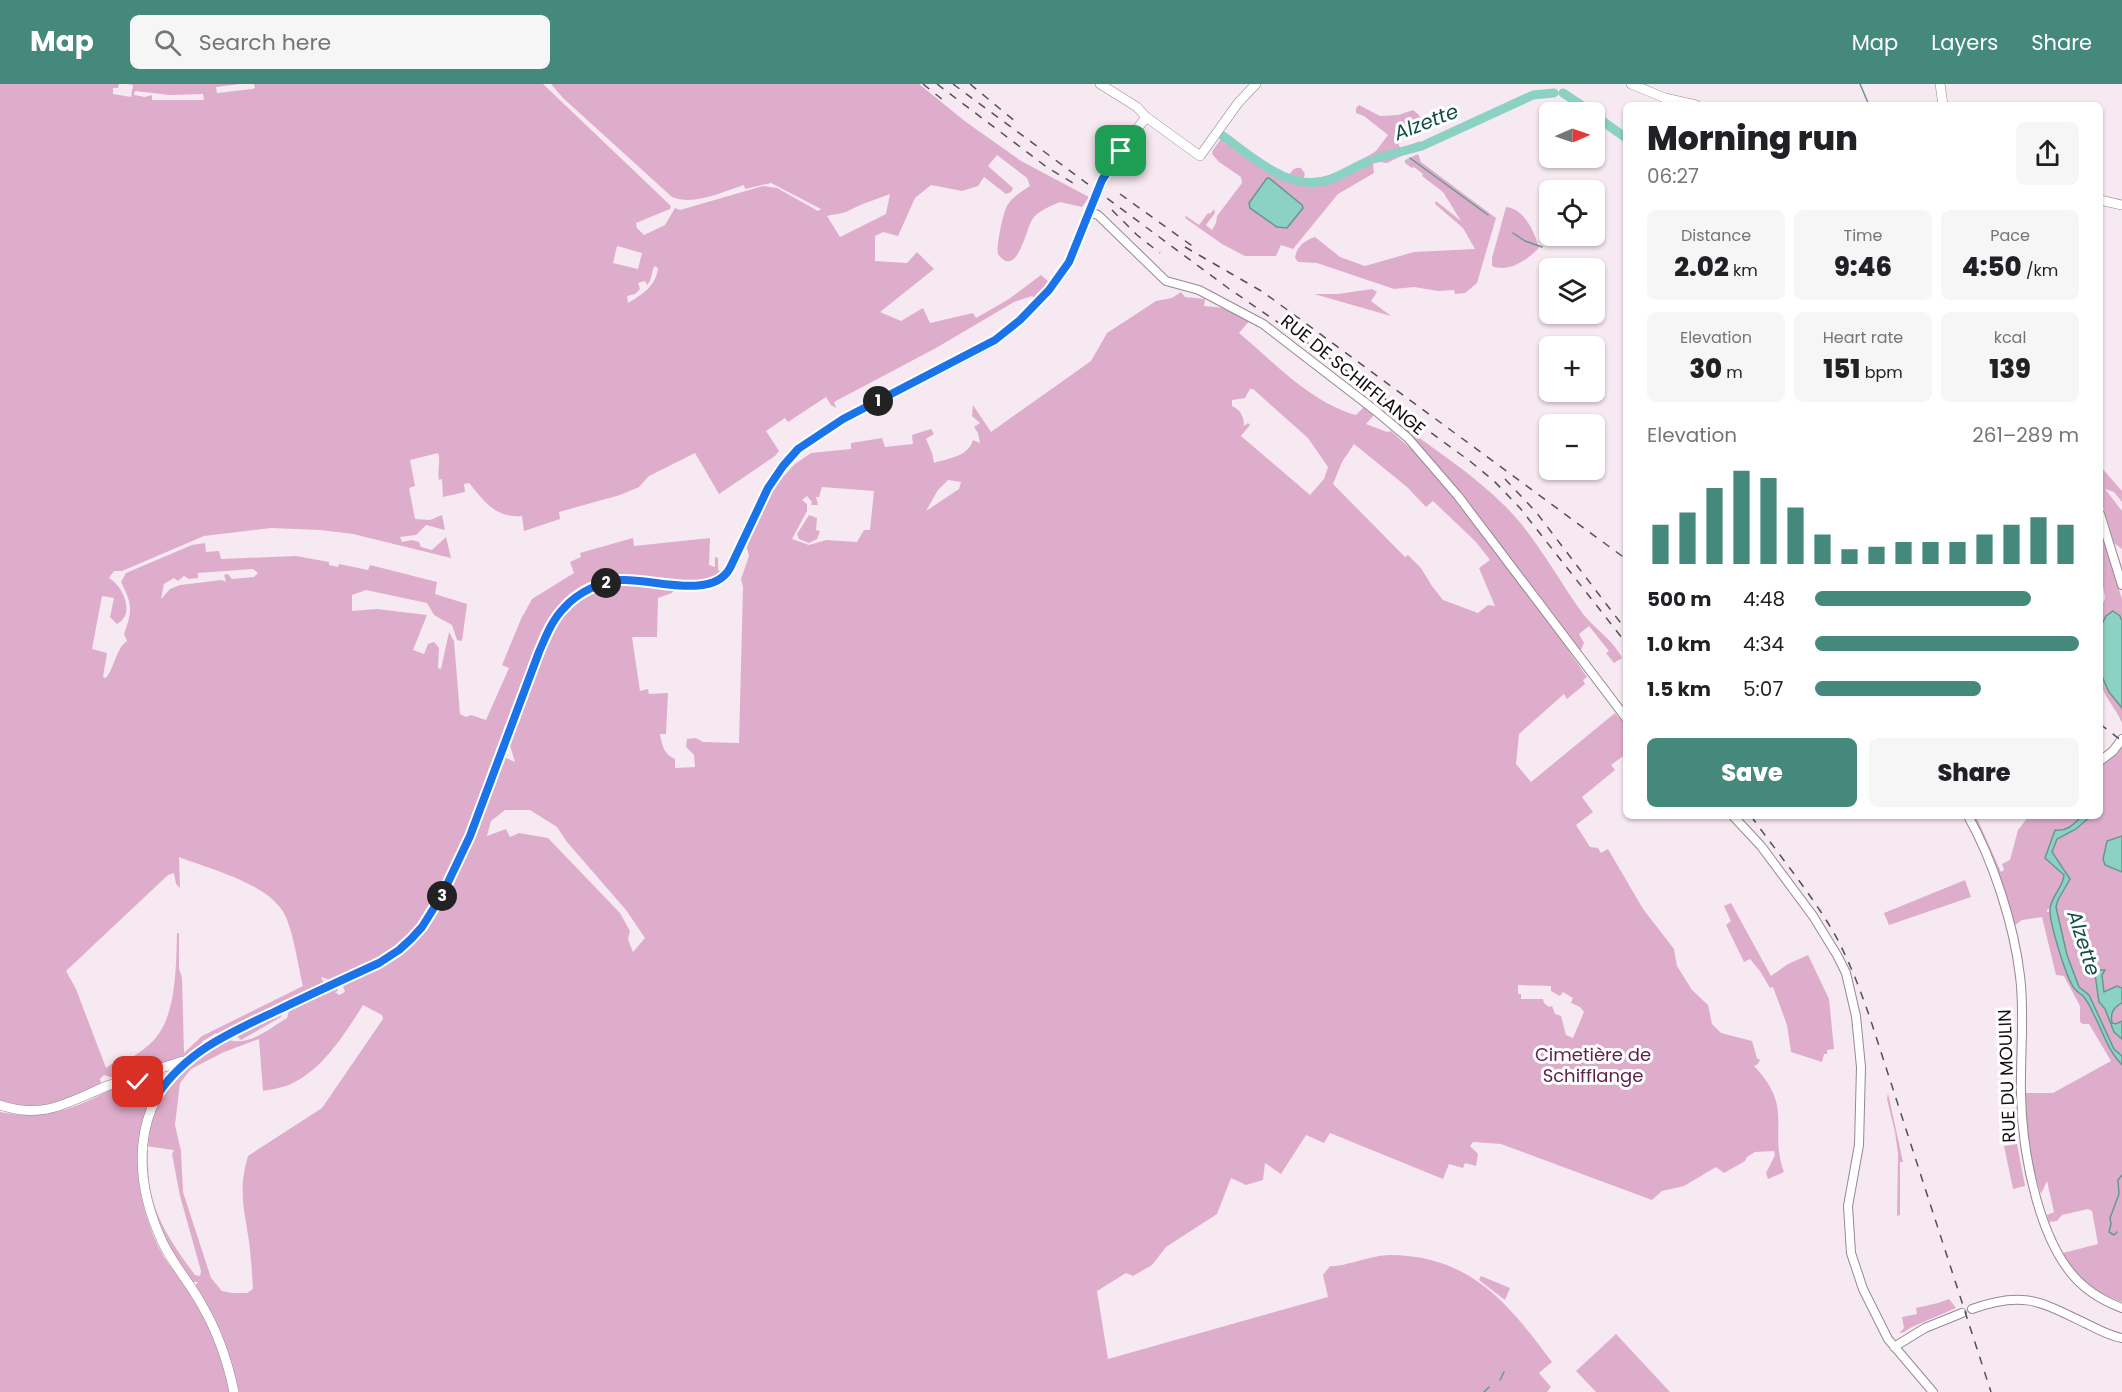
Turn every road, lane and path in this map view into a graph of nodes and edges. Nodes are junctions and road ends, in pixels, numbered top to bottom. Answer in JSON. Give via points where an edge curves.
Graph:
{"nodes":[{"id":1,"x":1092,"y":84,"type":"edge"},
{"id":2,"x":1100,"y":84,"type":"edge"},
{"id":3,"x":1256,"y":84,"type":"edge"},
{"id":4,"x":1631,"y":84,"type":"edge"},
{"id":5,"x":1935,"y":84,"type":"edge"},
{"id":6,"x":1940,"y":84,"type":"edge"},
{"id":7,"x":1683,"y":102,"type":"edge"},
{"id":8,"x":1938,"y":102,"type":"edge"},
{"id":9,"x":1943,"y":102,"type":"edge"},
{"id":10,"x":1146,"y":117,"type":"junction"},
{"id":11,"x":2103,"y":196,"type":"edge"},
{"id":12,"x":2122,"y":200,"type":"edge"},
{"id":13,"x":2103,"y":201,"type":"edge"},
{"id":14,"x":2122,"y":205,"type":"edge"},
{"id":15,"x":1089,"y":212,"type":"junction"},
{"id":16,"x":2103,"y":524,"type":"edge"},
{"id":17,"x":2120,"y":558,"type":"edge"},
{"id":18,"x":2122,"y":585,"type":"edge"},
{"id":19,"x":1623,"y":714,"type":"edge"},
{"id":20,"x":2122,"y":739,"type":"edge"},
{"id":21,"x":2103,"y":759,"type":"edge"},
{"id":22,"x":1736,"y":819,"type":"edge"},
{"id":23,"x":1969,"y":819,"type":"edge"},
{"id":24,"x":189,"y":1059,"type":"junction"},
{"id":25,"x":126,"y":1080,"type":"junction"},
{"id":26,"x":158,"y":1094,"type":"junction"},
{"id":27,"x":0,"y":1105,"type":"edge"},
{"id":28,"x":2122,"y":1308,"type":"edge"},
{"id":29,"x":1972,"y":1309,"type":"dead end"},
{"id":30,"x":1962,"y":1313,"type":"dead end"},
{"id":31,"x":2122,"y":1338,"type":"edge"},
{"id":32,"x":1894,"y":1347,"type":"junction"},
{"id":33,"x":234,"y":1392,"type":"edge"},
{"id":34,"x":1933,"y":1392,"type":"edge"}],
"edges":[{"from":1,"to":10,"type":"main road"},
{"from":2,"to":10,"type":"main road"},
{"from":3,"to":10,"type":"main road","via":[[1200,156]]},
{"from":4,"to":7,"type":"main road"},
{"from":5,"to":8,"type":"main road"},
{"from":6,"to":9,"type":"main road"},
{"from":10,"to":15,"type":"main road","via":[[1102,180]]},
{"from":11,"to":12,"type":"main road"},
{"from":13,"to":14,"type":"main road"},
{"from":15,"to":19,"type":"street","name":"RUE DE SCHIFFLANGE","via":[[1098,215],[1166,281],[1199,290],[1263,324],[1396,427],[1458,496]]},
{"from":15,"to":24,"type":"main road","via":[[1061,275],[1008,331],[843,419],[798,449],[768,488],[721,579],[705,586],[637,580],[610,582],[573,599],[547,635],[470,836],[422,927],[379,963],[228,1034]]},
{"from":16,"to":17,"type":"street","via":[[2110,546]]},
{"from":17,"to":18,"type":"street"},
{"from":20,"to":21,"type":"street"},
{"from":22,"to":32,"type":"street","via":[[1813,916],[1846,973],[1856,1016],[1861,1067],[1859,1145],[1848,1206],[1850,1244],[1863,1289]]},
{"from":23,"to":28,"type":"street","name":"RUE DU MOULIN","via":[[1999,892],[2017,957],[2022,1005],[2022,1117],[2027,1159],[2044,1221],[2059,1256],[2073,1275],[2100,1298]]},
{"from":24,"to":25,"type":"main road"},
{"from":24,"to":26,"type":"main road"},
{"from":25,"to":26,"type":"main road"},
{"from":25,"to":27,"type":"main road","via":[[43,1111]]},
{"from":26,"to":33,"type":"main road","via":[[148,1117],[142,1148],[148,1204],[166,1249],[215,1332]]},
{"from":29,"to":31,"type":"street","via":[[1998,1301],[2029,1299]]},
{"from":30,"to":32,"type":"street","via":[[1925,1328]]},
{"from":32,"to":34,"type":"street"}]}
